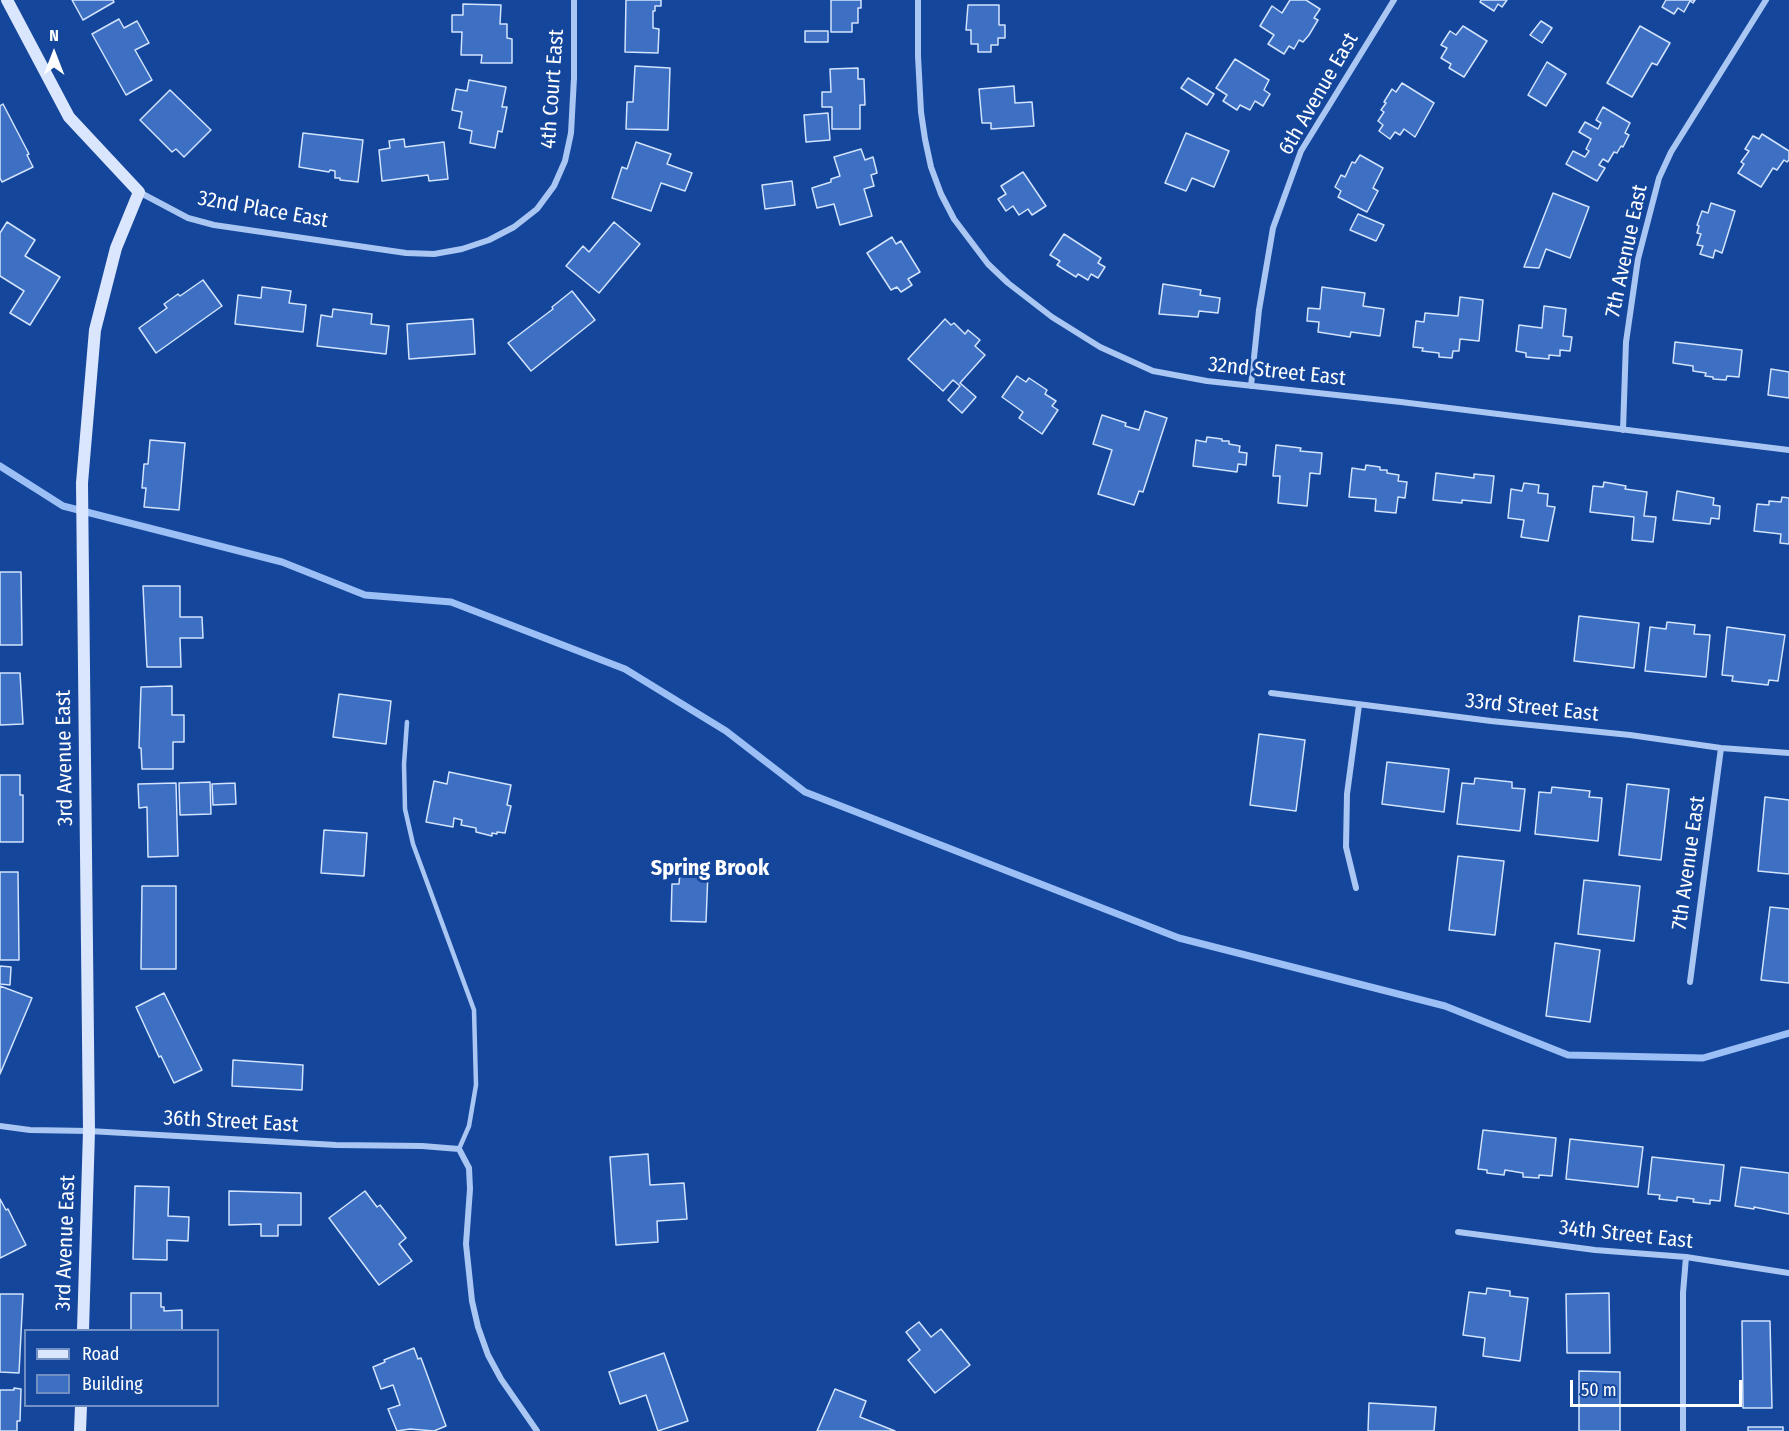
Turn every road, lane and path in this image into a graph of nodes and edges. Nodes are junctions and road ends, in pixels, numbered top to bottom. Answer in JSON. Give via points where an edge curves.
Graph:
{"nodes":[{"id":1,"x":7,"y":0,"type":"edge"},
{"id":2,"x":574,"y":0,"type":"edge"},
{"id":3,"x":918,"y":0,"type":"edge"},
{"id":4,"x":1394,"y":0,"type":"edge"},
{"id":5,"x":1766,"y":0,"type":"edge"},
{"id":6,"x":139,"y":192,"type":"junction"},
{"id":7,"x":537,"y":209,"type":"joint"},
{"id":8,"x":1251,"y":386,"type":"junction"},
{"id":9,"x":1623,"y":430,"type":"junction"},
{"id":10,"x":1789,"y":450,"type":"edge"},
{"id":11,"x":1271,"y":693,"type":"dead end"},
{"id":12,"x":1359,"y":705,"type":"junction"},
{"id":13,"x":407,"y":722,"type":"dead end"},
{"id":14,"x":1721,"y":748,"type":"junction"},
{"id":15,"x":1789,"y":753,"type":"edge"},
{"id":16,"x":1356,"y":888,"type":"dead end"},
{"id":17,"x":1690,"y":982,"type":"dead end"},
{"id":18,"x":0,"y":1126,"type":"edge"},
{"id":19,"x":88,"y":1131,"type":"junction"},
{"id":20,"x":459,"y":1149,"type":"junction"},
{"id":21,"x":1458,"y":1232,"type":"dead end"},
{"id":22,"x":1686,"y":1257,"type":"junction"},
{"id":23,"x":1789,"y":1273,"type":"edge"},
{"id":24,"x":83,"y":1329,"type":"edge"},
{"id":25,"x":81,"y":1407,"type":"edge"},
{"id":26,"x":80,"y":1431,"type":"edge"},
{"id":27,"x":537,"y":1431,"type":"edge"},
{"id":28,"x":1683,"y":1431,"type":"edge"}],
"edges":[{"from":1,"to":6,"type":"street","name":"32nd Place East","via":[[69,117]]},
{"from":2,"to":7,"type":"street","name":"4th Court East","via":[[571,133],[554,186]]},
{"from":3,"to":8,"type":"street","name":"32nd Street East","via":[[919,86],[932,167],[954,219],[988,264],[1052,317],[1100,347],[1153,371]]},
{"from":4,"to":8,"type":"street","name":"6th Avenue East","via":[[1301,150],[1273,228]]},
{"from":5,"to":9,"type":"street","name":"7th Avenue East","via":[[1671,152],[1656,187],[1638,259],[1626,342]]},
{"from":6,"to":7,"type":"street","name":"32nd Place East","via":[[188,218],[214,225],[406,253],[434,254],[489,240]]},
{"from":6,"to":19,"type":"street","name":"3rd Avenue East","via":[[116,248],[95,330],[82,483]]},
{"from":8,"to":9,"type":"street","name":"32nd Street East"},
{"from":9,"to":10,"type":"street","name":"32nd Street East"},
{"from":11,"to":12,"type":"street","name":"33rd Street East"},
{"from":12,"to":14,"type":"street","name":"33rd Street East"},
{"from":12,"to":16,"type":"street","via":[[1347,794],[1346,847]]},
{"from":13,"to":20,"type":"lane","via":[[405,808],[413,844],[474,1010],[476,1085],[469,1126]]},
{"from":14,"to":15,"type":"street","name":"33rd Street East"},
{"from":14,"to":17,"type":"street","name":"7th Avenue East"},
{"from":18,"to":19,"type":"street","name":"36th Street East"},
{"from":19,"to":20,"type":"street","name":"36th Street East"},
{"from":19,"to":24,"type":"street","name":"3rd Avenue East"},
{"from":20,"to":27,"type":"street","via":[[469,1168],[466,1244],[478,1327],[501,1379]]},
{"from":21,"to":22,"type":"street","name":"34th Street East"},
{"from":22,"to":23,"type":"street","name":"34th Street East"},
{"from":22,"to":28,"type":"street"},
{"from":25,"to":26,"type":"street"}]}
